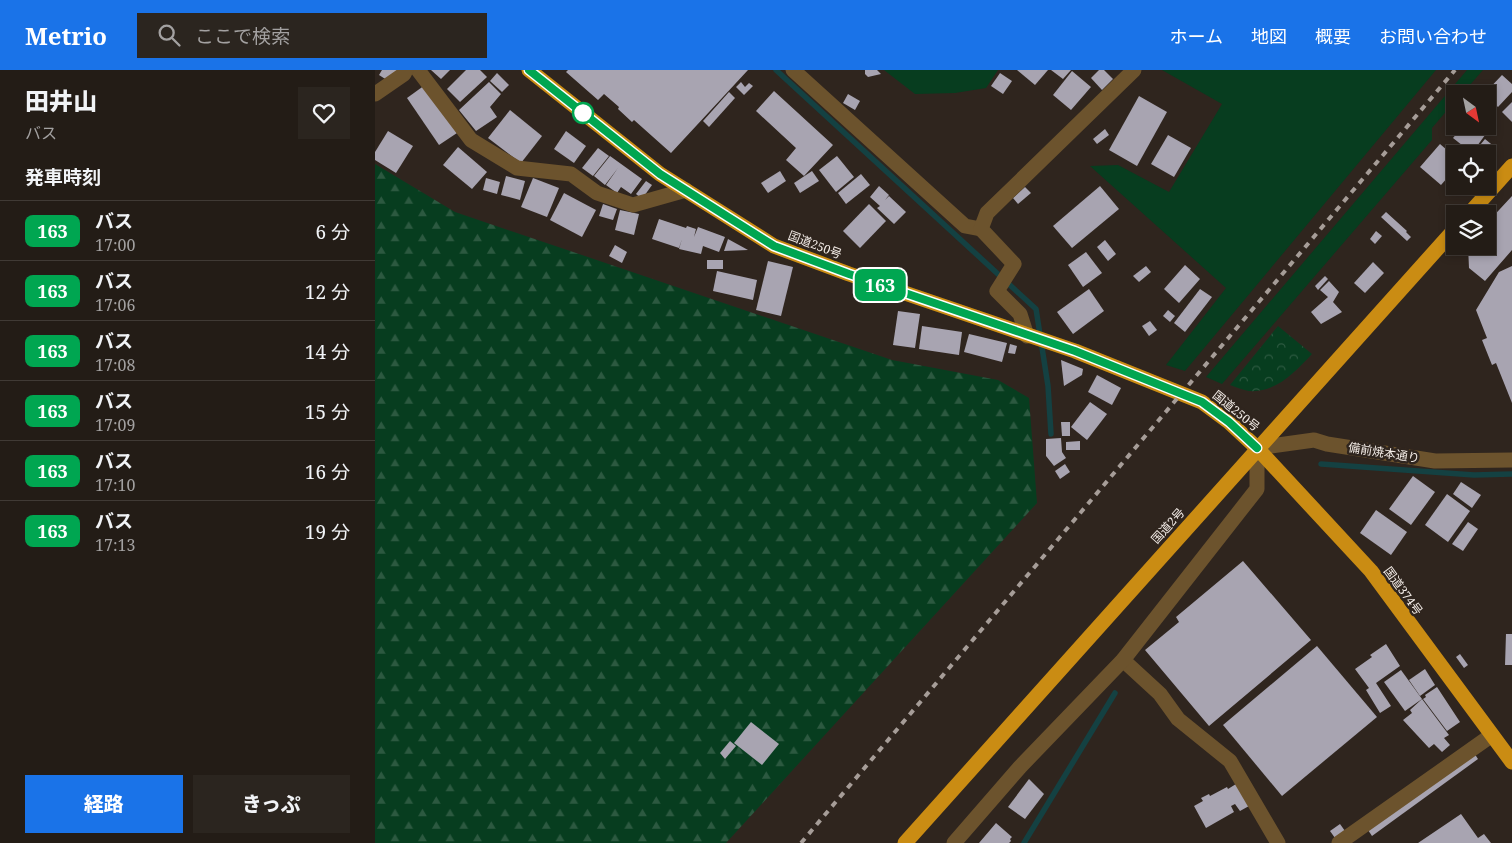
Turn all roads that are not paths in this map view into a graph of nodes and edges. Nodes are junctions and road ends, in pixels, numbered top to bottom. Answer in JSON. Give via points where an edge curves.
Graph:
{"nodes":[{"id":1,"x":405,"y":70,"type":"edge"},
{"id":2,"x":418,"y":70,"type":"edge"},
{"id":3,"x":529,"y":70,"type":"edge"},
{"id":4,"x":793,"y":70,"type":"edge"},
{"id":5,"x":1134,"y":70,"type":"edge"},
{"id":6,"x":375,"y":94,"type":"edge"},
{"id":7,"x":1512,"y":166,"type":"edge"},
{"id":8,"x":687,"y":190,"type":"junction"},
{"id":9,"x":1477,"y":205,"type":"edge"},
{"id":10,"x":981,"y":228,"type":"junction"},
{"id":11,"x":1446,"y":239,"type":"edge"},
{"id":12,"x":1027,"y":336,"type":"junction"},
{"id":13,"x":1257,"y":448,"type":"junction"},
{"id":14,"x":1512,"y":460,"type":"edge"},
{"id":15,"x":1123,"y":660,"type":"junction"},
{"id":16,"x":1492,"y":735,"type":"junction"},
{"id":17,"x":1512,"y":762,"type":"edge"},
{"id":18,"x":905,"y":843,"type":"edge"},
{"id":19,"x":954,"y":843,"type":"edge"},
{"id":20,"x":1278,"y":843,"type":"edge"},
{"id":21,"x":1339,"y":843,"type":"edge"}],
"edges":[{"from":1,"to":6,"type":"street"},
{"from":2,"to":8,"type":"street","via":[[471,140],[517,168],[571,174],[597,193],[633,205]]},
{"from":3,"to":8,"type":"highway","name":"国道250号","via":[[660,174]]},
{"from":4,"to":10,"type":"street","via":[[965,226]]},
{"from":5,"to":10,"type":"street","via":[[987,213]]},
{"from":7,"to":9,"type":"highway"},
{"from":8,"to":12,"type":"highway","name":"国道250号","via":[[774,246]]},
{"from":10,"to":12,"type":"street","via":[[1014,264],[997,291],[1020,314]]},
{"from":11,"to":13,"type":"highway","name":"国道2号"},
{"from":12,"to":13,"type":"highway","name":"国道250号","via":[[1075,351],[1202,402]]},
{"from":13,"to":14,"type":"street","name":"備前焼本通り","via":[[1314,440],[1435,461]]},
{"from":13,"to":15,"type":"street","via":[[1257,489]]},
{"from":13,"to":16,"type":"highway","name":"国道374号","via":[[1371,571]]},
{"from":13,"to":18,"type":"highway","name":"国道2号"},
{"from":15,"to":19,"type":"street"},
{"from":15,"to":20,"type":"street","via":[[1161,694],[1178,719],[1230,761]]},
{"from":16,"to":17,"type":"highway","name":"国道374号"},
{"from":16,"to":21,"type":"street"}]}
